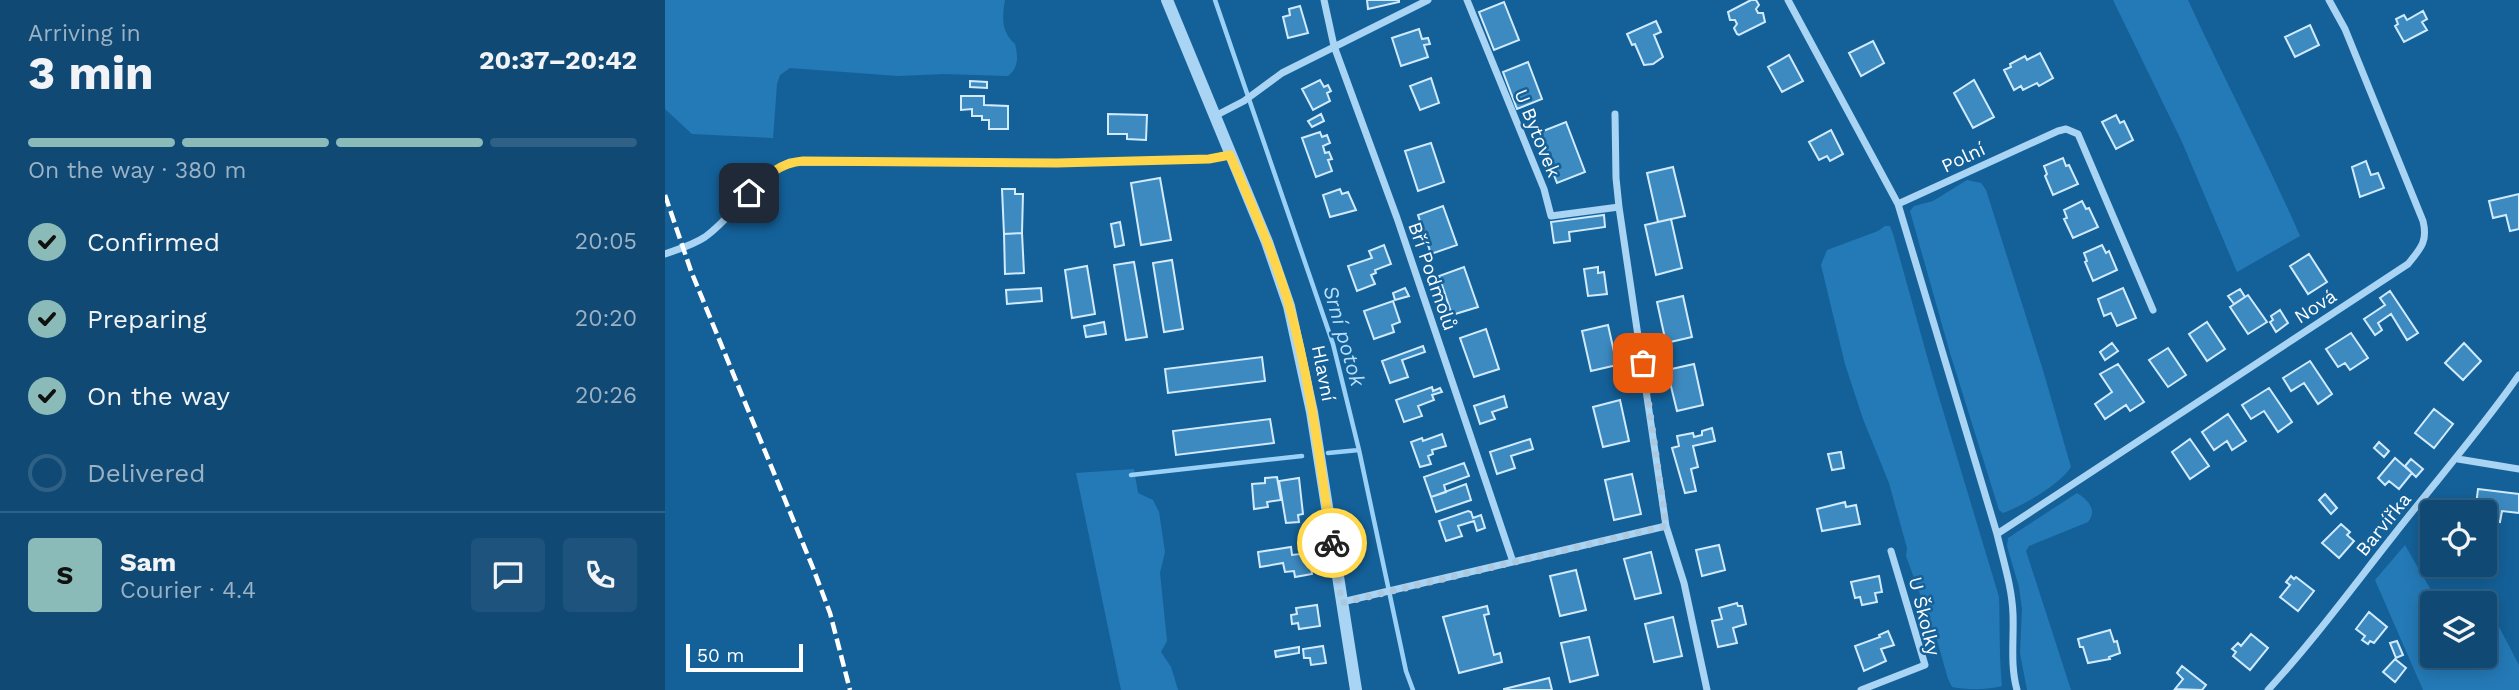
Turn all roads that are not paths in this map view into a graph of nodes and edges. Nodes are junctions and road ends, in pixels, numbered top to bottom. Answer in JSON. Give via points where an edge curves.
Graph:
{"nodes":[{"id":1,"x":1167,"y":0,"type":"edge"},
{"id":2,"x":1324,"y":0,"type":"edge"},
{"id":3,"x":1428,"y":0,"type":"edge"},
{"id":4,"x":1467,"y":0,"type":"edge"},
{"id":5,"x":1788,"y":0,"type":"edge"},
{"id":6,"x":2329,"y":0,"type":"edge"},
{"id":7,"x":1334,"y":46,"type":"junction"},
{"id":8,"x":1615,"y":114,"type":"dead end"},
{"id":9,"x":1215,"y":116,"type":"junction"},
{"id":10,"x":1230,"y":155,"type":"junction"},
{"id":11,"x":1898,"y":204,"type":"junction"},
{"id":12,"x":1619,"y":207,"type":"junction"},
{"id":13,"x":665,"y":254,"type":"edge"},
{"id":14,"x":2153,"y":310,"type":"dead end"},
{"id":15,"x":2519,"y":375,"type":"edge"},
{"id":16,"x":2458,"y":459,"type":"junction"},
{"id":17,"x":2519,"y":468,"type":"edge"},
{"id":18,"x":1666,"y":526,"type":"junction"},
{"id":19,"x":1997,"y":534,"type":"junction"},
{"id":20,"x":1891,"y":551,"type":"dead end"},
{"id":21,"x":1513,"y":562,"type":"junction"},
{"id":22,"x":1342,"y":603,"type":"junction"},
{"id":23,"x":1356,"y":690,"type":"edge"},
{"id":24,"x":1707,"y":690,"type":"edge"},
{"id":25,"x":1861,"y":690,"type":"edge"},
{"id":26,"x":2017,"y":690,"type":"edge"},
{"id":27,"x":2268,"y":690,"type":"edge"}],
"edges":[{"from":1,"to":9,"type":"street","name":"Hlavní"},
{"from":2,"to":7,"type":"street","name":"Bří Podmolů"},
{"from":3,"to":7,"type":"street"},
{"from":4,"to":12,"type":"street","name":"U Bytovek","via":[[1551,216]]},
{"from":5,"to":11,"type":"street"},
{"from":6,"to":19,"type":"street","name":"Nová","via":[[2423,221],[2427,235],[2423,246],[2408,264]]},
{"from":7,"to":9,"type":"street"},
{"from":7,"to":21,"type":"street","name":"Bří Podmolů"},
{"from":8,"to":12,"type":"street"},
{"from":9,"to":10,"type":"street","name":"Hlavní"},
{"from":10,"to":13,"type":"street","via":[[1057,163],[790,162],[766,176],[706,236]]},
{"from":10,"to":22,"type":"street","name":"Hlavní","via":[[1279,273],[1295,327]]},
{"from":11,"to":14,"type":"street","name":"Polní","via":[[2058,131],[2073,131],[2082,139]]},
{"from":11,"to":19,"type":"street"},
{"from":12,"to":18,"type":"street"},
{"from":15,"to":16,"type":"street","name":"Barvířka"},
{"from":16,"to":17,"type":"street"},
{"from":16,"to":27,"type":"street","name":"Barvířka"},
{"from":18,"to":21,"type":"street"},
{"from":18,"to":24,"type":"street","via":[[1684,583]]},
{"from":19,"to":26,"type":"street","via":[[2010,589]]},
{"from":20,"to":25,"type":"street","name":"U Školky","via":[[1925,665]]},
{"from":21,"to":22,"type":"street"},
{"from":22,"to":23,"type":"street","name":"Hlavní"}]}
